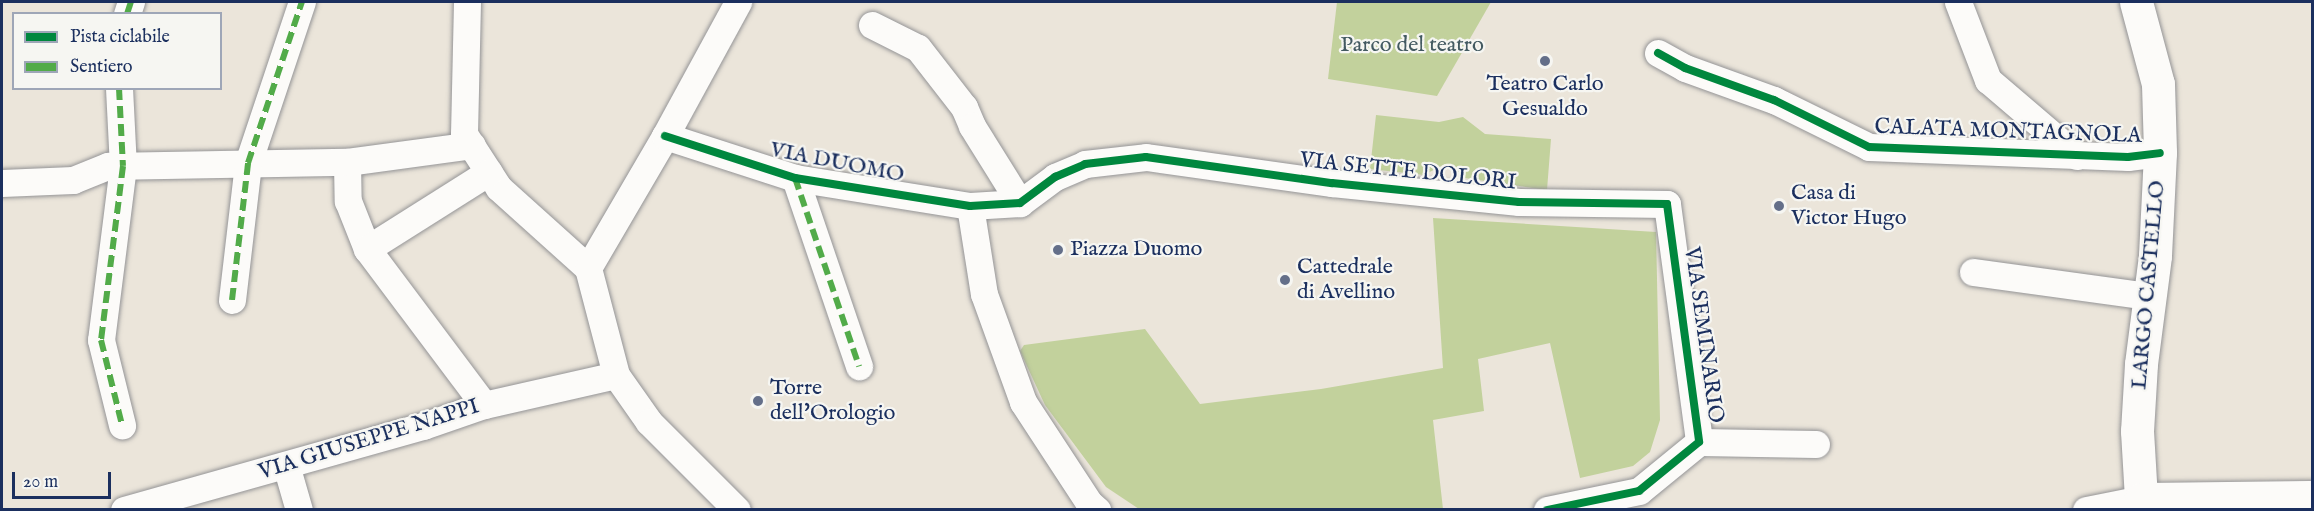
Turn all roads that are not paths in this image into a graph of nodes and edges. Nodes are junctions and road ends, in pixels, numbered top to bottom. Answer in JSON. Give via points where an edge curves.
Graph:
{"nodes":[{"id":1,"x":302,"y":2,"type":"edge"},
{"id":2,"x":467,"y":2,"type":"edge"},
{"id":3,"x":738,"y":2,"type":"edge"},
{"id":4,"x":1958,"y":2,"type":"edge"},
{"id":5,"x":2136,"y":2,"type":"edge"},
{"id":6,"x":872,"y":25,"type":"dead end"},
{"id":7,"x":1658,"y":53,"type":"dead end"},
{"id":8,"x":119,"y":90,"type":"edge"},
{"id":9,"x":665,"y":136,"type":"junction"},
{"id":10,"x":472,"y":145,"type":"junction"},
{"id":11,"x":2160,"y":153,"type":"junction"},
{"id":12,"x":2078,"y":156,"type":"junction"},
{"id":13,"x":347,"y":162,"type":"junction"},
{"id":14,"x":248,"y":163,"type":"junction"},
{"id":15,"x":123,"y":166,"type":"junction"},
{"id":16,"x":489,"y":172,"type":"junction"},
{"id":17,"x":795,"y":178,"type":"junction"},
{"id":18,"x":2,"y":183,"type":"edge"},
{"id":19,"x":1020,"y":203,"type":"junction"},
{"id":20,"x":1667,"y":204,"type":"joint"},
{"id":21,"x":970,"y":206,"type":"junction"},
{"id":22,"x":367,"y":249,"type":"junction"},
{"id":23,"x":588,"y":268,"type":"junction"},
{"id":24,"x":1973,"y":272,"type":"dead end"},
{"id":25,"x":2148,"y":296,"type":"junction"},
{"id":26,"x":232,"y":300,"type":"dead end"},
{"id":27,"x":859,"y":366,"type":"dead end"},
{"id":28,"x":616,"y":375,"type":"junction"},
{"id":29,"x":484,"y":405,"type":"junction"},
{"id":30,"x":122,"y":425,"type":"dead end"},
{"id":31,"x":1700,"y":442,"type":"junction"},
{"id":32,"x":1816,"y":444,"type":"dead end"},
{"id":33,"x":286,"y":465,"type":"junction"},
{"id":34,"x":2313,"y":497,"type":"edge"},
{"id":35,"x":2141,"y":499,"type":"junction"},
{"id":36,"x":124,"y":510,"type":"edge"},
{"id":37,"x":298,"y":510,"type":"edge"},
{"id":38,"x":737,"y":510,"type":"edge"},
{"id":39,"x":1097,"y":510,"type":"edge"},
{"id":40,"x":1546,"y":510,"type":"edge"},
{"id":41,"x":2086,"y":510,"type":"edge"}],
"edges":[{"from":1,"to":14,"type":"street"},
{"from":2,"to":10,"type":"street","via":[[464,134]]},
{"from":3,"to":9,"type":"street"},
{"from":4,"to":12,"type":"street","via":[[1989,80]]},
{"from":5,"to":11,"type":"street","name":"LARGO CASTELLO","via":[[2158,84]]},
{"from":6,"to":19,"type":"street","via":[[918,48],[964,107]]},
{"from":7,"to":12,"type":"street","name":"CALATA MONTAGNOLA","via":[[1685,68],[1774,99],[1869,147]]},
{"from":8,"to":15,"type":"street"},
{"from":9,"to":17,"type":"street","name":"VIA DUOMO"},
{"from":9,"to":23,"type":"street"},
{"from":10,"to":13,"type":"street"},
{"from":10,"to":16,"type":"street"},
{"from":11,"to":12,"type":"street","name":"CALATA MONTAGNOLA"},
{"from":11,"to":25,"type":"street","name":"LARGO CASTELLO","via":[[2155,256]]},
{"from":13,"to":14,"type":"street"},
{"from":13,"to":22,"type":"street","via":[[348,201]]},
{"from":14,"to":15,"type":"street"},
{"from":14,"to":26,"type":"street"},
{"from":15,"to":18,"type":"street","via":[[108,166],[73,180]]},
{"from":15,"to":30,"type":"street","via":[[101,340]]},
{"from":16,"to":22,"type":"street"},
{"from":16,"to":23,"type":"street","via":[[499,188]]},
{"from":17,"to":21,"type":"street","name":"VIA DUOMO"},
{"from":17,"to":27,"type":"street"},
{"from":19,"to":20,"type":"street","name":"VIA SETTE DOLORI","via":[[1055,177],[1085,164],[1146,157],[1332,183],[1519,202]]},
{"from":19,"to":21,"type":"street","name":"VIA DUOMO"},
{"from":20,"to":31,"type":"street","name":"VIA SEMINARIO"},
{"from":21,"to":39,"type":"street","via":[[984,294],[1023,402]]},
{"from":22,"to":29,"type":"street"},
{"from":23,"to":28,"type":"street"},
{"from":24,"to":25,"type":"street"},
{"from":25,"to":35,"type":"street","name":"LARGO CASTELLO","via":[[2137,431]]},
{"from":28,"to":29,"type":"street","name":"VIA GIUSEPPE NAPPI"},
{"from":28,"to":38,"type":"street","via":[[649,422]]},
{"from":29,"to":33,"type":"street","name":"VIA GIUSEPPE NAPPI"},
{"from":31,"to":32,"type":"street"},
{"from":31,"to":40,"type":"street","name":"VIA SEMINARIO","via":[[1639,491]]},
{"from":33,"to":36,"type":"street","name":"VIA GIUSEPPE NAPPI"},
{"from":33,"to":37,"type":"street"},
{"from":34,"to":35,"type":"street"},
{"from":35,"to":41,"type":"street"}]}
